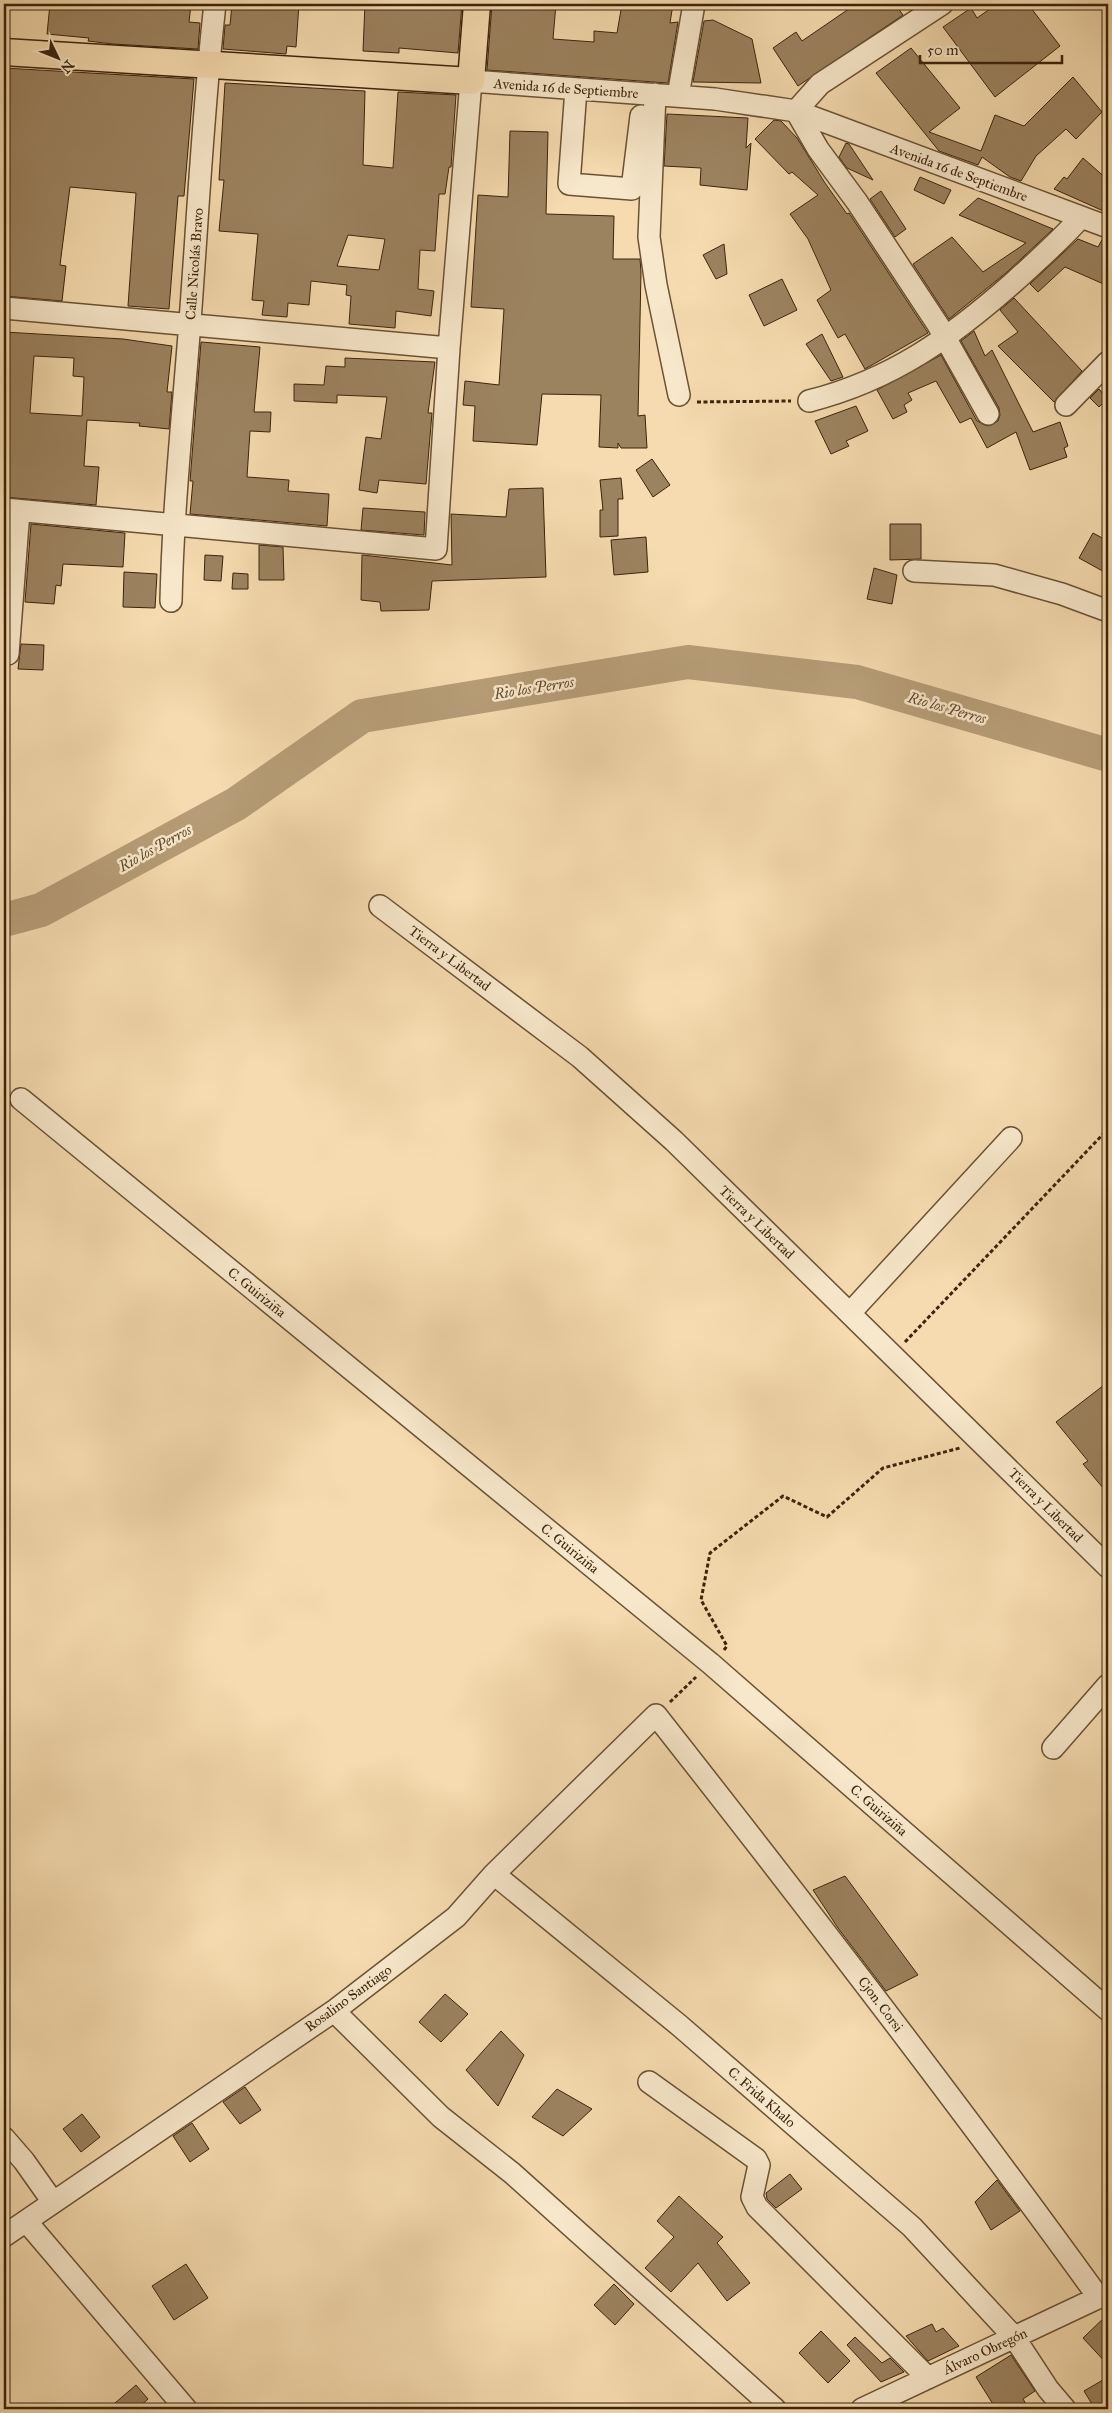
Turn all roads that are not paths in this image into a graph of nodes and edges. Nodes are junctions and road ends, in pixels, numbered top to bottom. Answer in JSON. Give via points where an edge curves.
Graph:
{"nodes":[{"id":1,"x":216,"y":4,"type":"edge"},
{"id":2,"x":477,"y":4,"type":"edge"},
{"id":3,"x":694,"y":4,"type":"edge"},
{"id":4,"x":942,"y":4,"type":"edge"},
{"id":5,"x":4,"y":52,"type":"edge"},
{"id":6,"x":209,"y":63,"type":"junction"},
{"id":7,"x":471,"y":81,"type":"junction"},
{"id":8,"x":576,"y":89,"type":"junction"},
{"id":9,"x":655,"y":94,"type":"junction"},
{"id":10,"x":678,"y":96,"type":"junction"},
{"id":11,"x":796,"y":111,"type":"junction"},
{"id":12,"x":641,"y":116,"type":"dead end"},
{"id":13,"x":1081,"y":217,"type":"junction"},
{"id":14,"x":1108,"y":227,"type":"edge"},
{"id":15,"x":4,"y":308,"type":"edge"},
{"id":16,"x":190,"y":323,"type":"junction"},
{"id":17,"x":946,"y":339,"type":"junction"},
{"id":18,"x":449,"y":348,"type":"junction"},
{"id":19,"x":1108,"y":362,"type":"edge"},
{"id":20,"x":679,"y":395,"type":"road end"},
{"id":21,"x":809,"y":401,"type":"road end"},
{"id":22,"x":1066,"y":405,"type":"dead end"},
{"id":23,"x":988,"y":414,"type":"dead end"},
{"id":24,"x":11,"y":510,"type":"edge"},
{"id":25,"x":173,"y":524,"type":"junction"},
{"id":26,"x":914,"y":570,"type":"dead end"},
{"id":27,"x":171,"y":601,"type":"dead end"},
{"id":28,"x":1108,"y":612,"type":"edge"},
{"id":29,"x":8,"y":654,"type":"dead end"},
{"id":30,"x":380,"y":906,"type":"dead end"},
{"id":31,"x":21,"y":1099,"type":"dead end"},
{"id":32,"x":1011,"y":1138,"type":"dead end"},
{"id":33,"x":850,"y":1313,"type":"junction"},
{"id":34,"x":1108,"y":1567,"type":"edge"},
{"id":35,"x":1108,"y":1685,"type":"edge"},
{"id":36,"x":656,"y":1715,"type":"joint"},
{"id":37,"x":1053,"y":1748,"type":"dead end"},
{"id":38,"x":494,"y":1874,"type":"junction"},
{"id":39,"x":1108,"y":2010,"type":"edge"},
{"id":40,"x":334,"y":2011,"type":"junction"},
{"id":41,"x":649,"y":2082,"type":"dead end"},
{"id":42,"x":4,"y":2138,"type":"edge"},
{"id":43,"x":53,"y":2202,"type":"junction"},
{"id":44,"x":26,"y":2221,"type":"junction"},
{"id":45,"x":4,"y":2236,"type":"edge"},
{"id":46,"x":1103,"y":2295,"type":"edge"},
{"id":47,"x":1014,"y":2337,"type":"junction"},
{"id":48,"x":928,"y":2378,"type":"junction"},
{"id":49,"x":186,"y":2409,"type":"edge"},
{"id":50,"x":774,"y":2409,"type":"edge"},
{"id":51,"x":862,"y":2409,"type":"edge"},
{"id":52,"x":1065,"y":2409,"type":"edge"}],
"edges":[{"from":1,"to":6,"type":"street","name":"Calle Nicolás Bravo"},
{"from":2,"to":7,"type":"main road"},
{"from":3,"to":10,"type":"street"},
{"from":4,"to":11,"type":"street","via":[[820,84]]},
{"from":5,"to":6,"type":"main road","name":"Avenida 16 de Septiembre"},
{"from":6,"to":7,"type":"main road","name":"Avenida 16 de Septiembre"},
{"from":6,"to":16,"type":"street","name":"Calle Nicolás Bravo"},
{"from":7,"to":8,"type":"street","name":"Avenida 16 de Septiembre"},
{"from":7,"to":18,"type":"street"},
{"from":8,"to":9,"type":"street","name":"Avenida 16 de Septiembre"},
{"from":8,"to":12,"type":"street","via":[[569,184],[632,189]]},
{"from":9,"to":10,"type":"street","name":"Avenida 16 de Septiembre"},
{"from":9,"to":20,"type":"street","via":[[649,236]]},
{"from":10,"to":11,"type":"street","name":"Avenida 16 de Septiembre"},
{"from":11,"to":13,"type":"street","name":"Avenida 16 de Septiembre"},
{"from":11,"to":17,"type":"street","via":[[818,149],[857,202]]},
{"from":13,"to":14,"type":"street","name":"Avenida 16 de Septiembre"},
{"from":13,"to":17,"type":"street","via":[[1061,240]]},
{"from":15,"to":16,"type":"street"},
{"from":16,"to":18,"type":"street"},
{"from":16,"to":25,"type":"street","name":"Calle Nicolás Bravo"},
{"from":17,"to":21,"type":"street","via":[[862,384]]},
{"from":17,"to":23,"type":"street"},
{"from":18,"to":25,"type":"street","via":[[436,549]]},
{"from":19,"to":22,"type":"street"},
{"from":24,"to":25,"type":"street"},
{"from":24,"to":29,"type":"street"},
{"from":25,"to":27,"type":"street","name":"Calle Nicolás Bravo"},
{"from":26,"to":28,"type":"street","via":[[994,575],[1062,594]]},
{"from":30,"to":33,"type":"street","name":"Tierra y Libertad","via":[[580,1057],[674,1141]]},
{"from":31,"to":39,"type":"street","name":"C. Guiriziña","via":[[710,1663]]},
{"from":32,"to":33,"type":"street"},
{"from":33,"to":34,"type":"street","name":"Tierra y Libertad"},
{"from":35,"to":37,"type":"street"},
{"from":36,"to":38,"type":"street","name":"Rosalino Santiago"},
{"from":36,"to":46,"type":"street","name":"Cjon. Corsi","via":[[819,1922]]},
{"from":38,"to":40,"type":"street","name":"Rosalino Santiago","via":[[456,1917]]},
{"from":38,"to":47,"type":"street","name":"C. Frida Khalo","via":[[680,2026],[912,2227]]},
{"from":40,"to":43,"type":"street","name":"Rosalino Santiago"},
{"from":40,"to":50,"type":"street","via":[[441,2117],[512,2173]]},
{"from":41,"to":48,"type":"street","via":[[756,2159],[759,2165],[752,2197],[757,2207]]},
{"from":42,"to":43,"type":"street"},
{"from":43,"to":44,"type":"street","name":"Rosalino Santiago"},
{"from":44,"to":45,"type":"street","name":"Rosalino Santiago"},
{"from":44,"to":49,"type":"street"},
{"from":46,"to":47,"type":"street","name":"Álvaro Obregón"},
{"from":47,"to":48,"type":"street","name":"Álvaro Obregón"},
{"from":47,"to":52,"type":"street","name":"C. Frida Khalo"},
{"from":48,"to":51,"type":"street","name":"Álvaro Obregón"}]}
